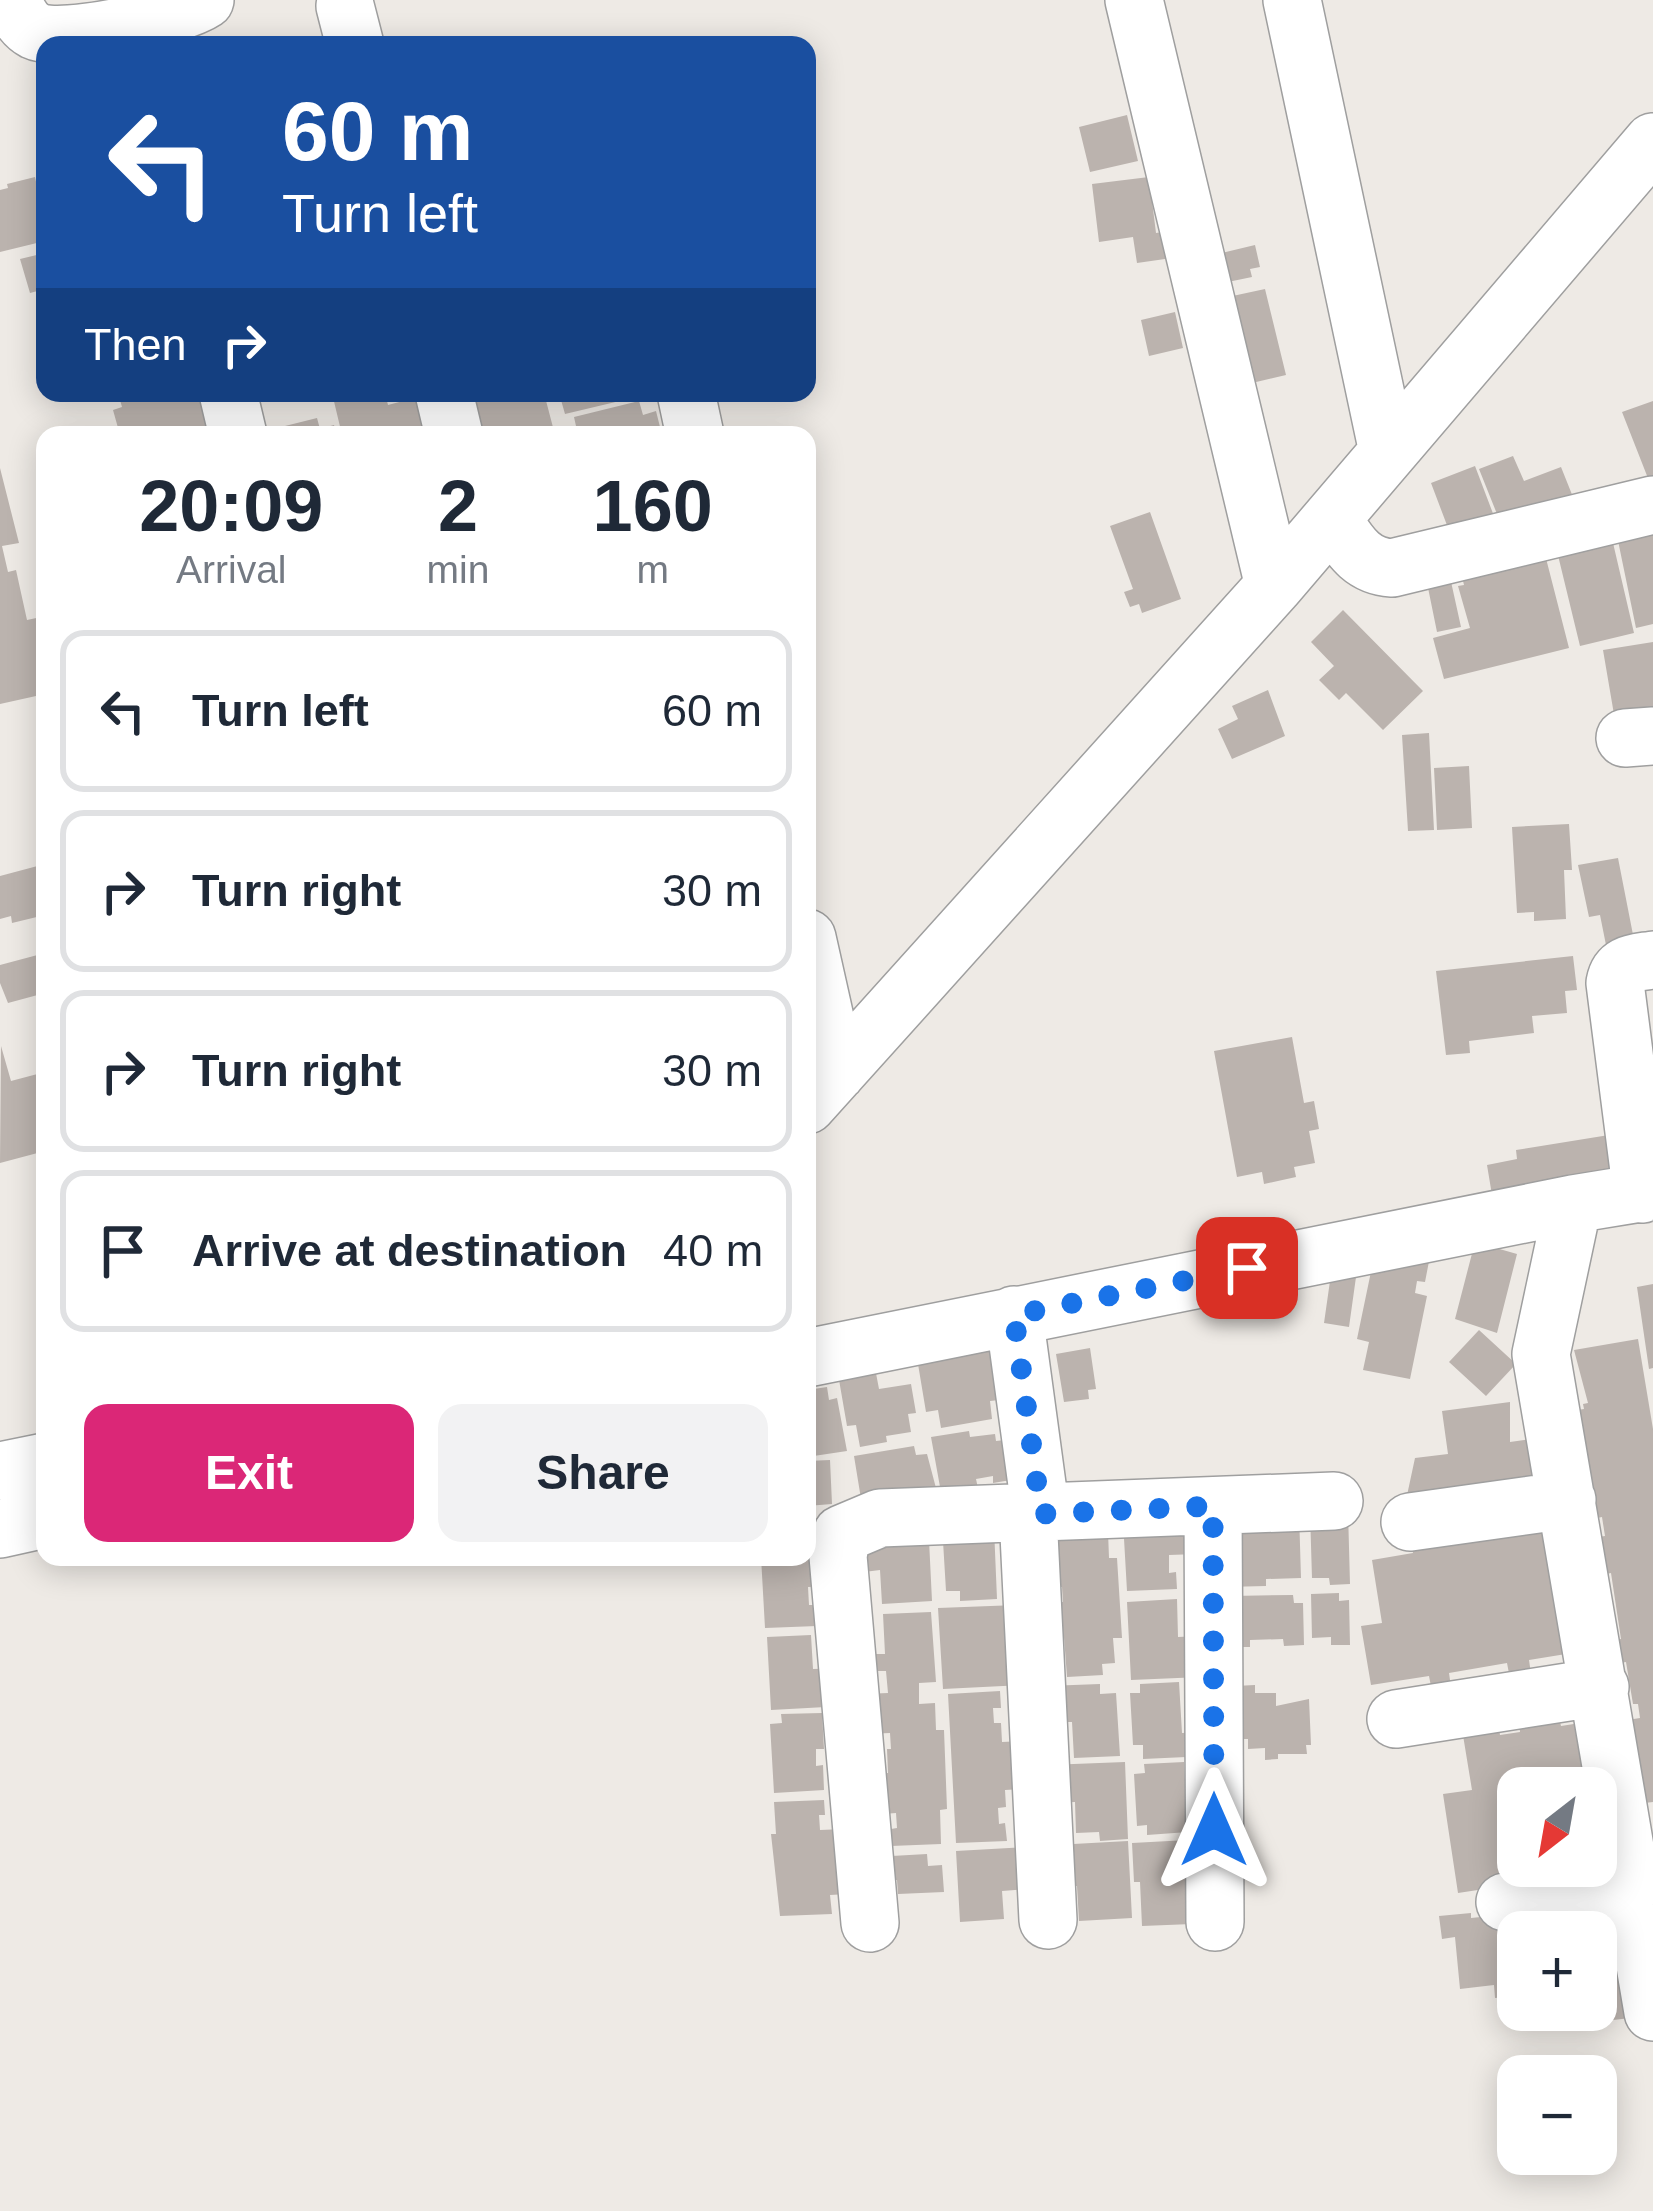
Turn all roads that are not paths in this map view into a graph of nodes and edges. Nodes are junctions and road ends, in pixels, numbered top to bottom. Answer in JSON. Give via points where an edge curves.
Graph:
{"nodes":[{"id":1,"x":13,"y":0,"type":"edge"},
{"id":2,"x":205,"y":0,"type":"edge"},
{"id":3,"x":1134,"y":0,"type":"edge"},
{"id":4,"x":1292,"y":0,"type":"edge"},
{"id":5,"x":138,"y":34,"type":"edge"},
{"id":6,"x":1653,"y":142,"type":"edge"},
{"id":7,"x":1388,"y":452,"type":"junction"},
{"id":8,"x":1653,"y":505,"type":"edge"},
{"id":9,"x":1344,"y":536,"type":"junction"},
{"id":10,"x":1274,"y":586,"type":"junction"},
{"id":11,"x":1653,"y":960,"type":"edge"},
{"id":12,"x":816,"y":1028,"type":"edge"},
{"id":13,"x":822,"y":1088,"type":"edge"},
{"id":14,"x":1647,"y":1192,"type":"edge"},
{"id":15,"x":1573,"y":1204,"type":"junction"},
{"id":16,"x":1014,"y":1315,"type":"junction"},
{"id":17,"x":816,"y":1356,"type":"edge"},
{"id":18,"x":36,"y":1464,"type":"edge"},
{"id":19,"x":0,"y":1471,"type":"edge"},
{"id":20,"x":1567,"y":1500,"type":"junction"},
{"id":21,"x":1334,"y":1501,"type":"dead end"},
{"id":22,"x":1213,"y":1506,"type":"junction"},
{"id":23,"x":1035,"y":1514,"type":"junction"},
{"id":24,"x":36,"y":1521,"type":"edge"},
{"id":25,"x":1410,"y":1522,"type":"dead end"},
{"id":26,"x":0,"y":1529,"type":"edge"},
{"id":27,"x":1600,"y":1687,"type":"junction"},
{"id":28,"x":1396,"y":1718,"type":"dead end"},
{"id":29,"x":1633,"y":1884,"type":"junction"},
{"id":30,"x":1505,"y":1902,"type":"dead end"},
{"id":31,"x":1048,"y":1920,"type":"dead end"},
{"id":32,"x":1215,"y":1922,"type":"dead end"},
{"id":33,"x":870,"y":1923,"type":"dead end"},
{"id":34,"x":1653,"y":2012,"type":"edge"}],
"edges":[{"from":1,"to":5,"type":"street","via":[[18,16],[53,35]]},
{"from":2,"to":5,"type":"street"},
{"from":3,"to":10,"type":"street"},
{"from":4,"to":7,"type":"street"},
{"from":6,"to":7,"type":"street"},
{"from":7,"to":9,"type":"street"},
{"from":8,"to":9,"type":"street","via":[[1392,568],[1374,567]]},
{"from":9,"to":10,"type":"street"},
{"from":10,"to":13,"type":"street"},
{"from":11,"to":14,"type":"street","via":[[1624,965],[1615,983]]},
{"from":12,"to":13,"type":"street"},
{"from":14,"to":15,"type":"street"},
{"from":15,"to":16,"type":"street"},
{"from":15,"to":20,"type":"street","via":[[1541,1354]]},
{"from":16,"to":17,"type":"street"},
{"from":16,"to":23,"type":"street"},
{"from":18,"to":19,"type":"street"},
{"from":20,"to":25,"type":"street"},
{"from":20,"to":27,"type":"street"},
{"from":21,"to":22,"type":"street"},
{"from":22,"to":23,"type":"street"},
{"from":22,"to":32,"type":"street"},
{"from":23,"to":31,"type":"street"},
{"from":23,"to":33,"type":"street","via":[[880,1518],[842,1534]]},
{"from":24,"to":26,"type":"street"},
{"from":27,"to":28,"type":"street"},
{"from":27,"to":29,"type":"street"},
{"from":29,"to":30,"type":"street"},
{"from":29,"to":34,"type":"street"}]}
